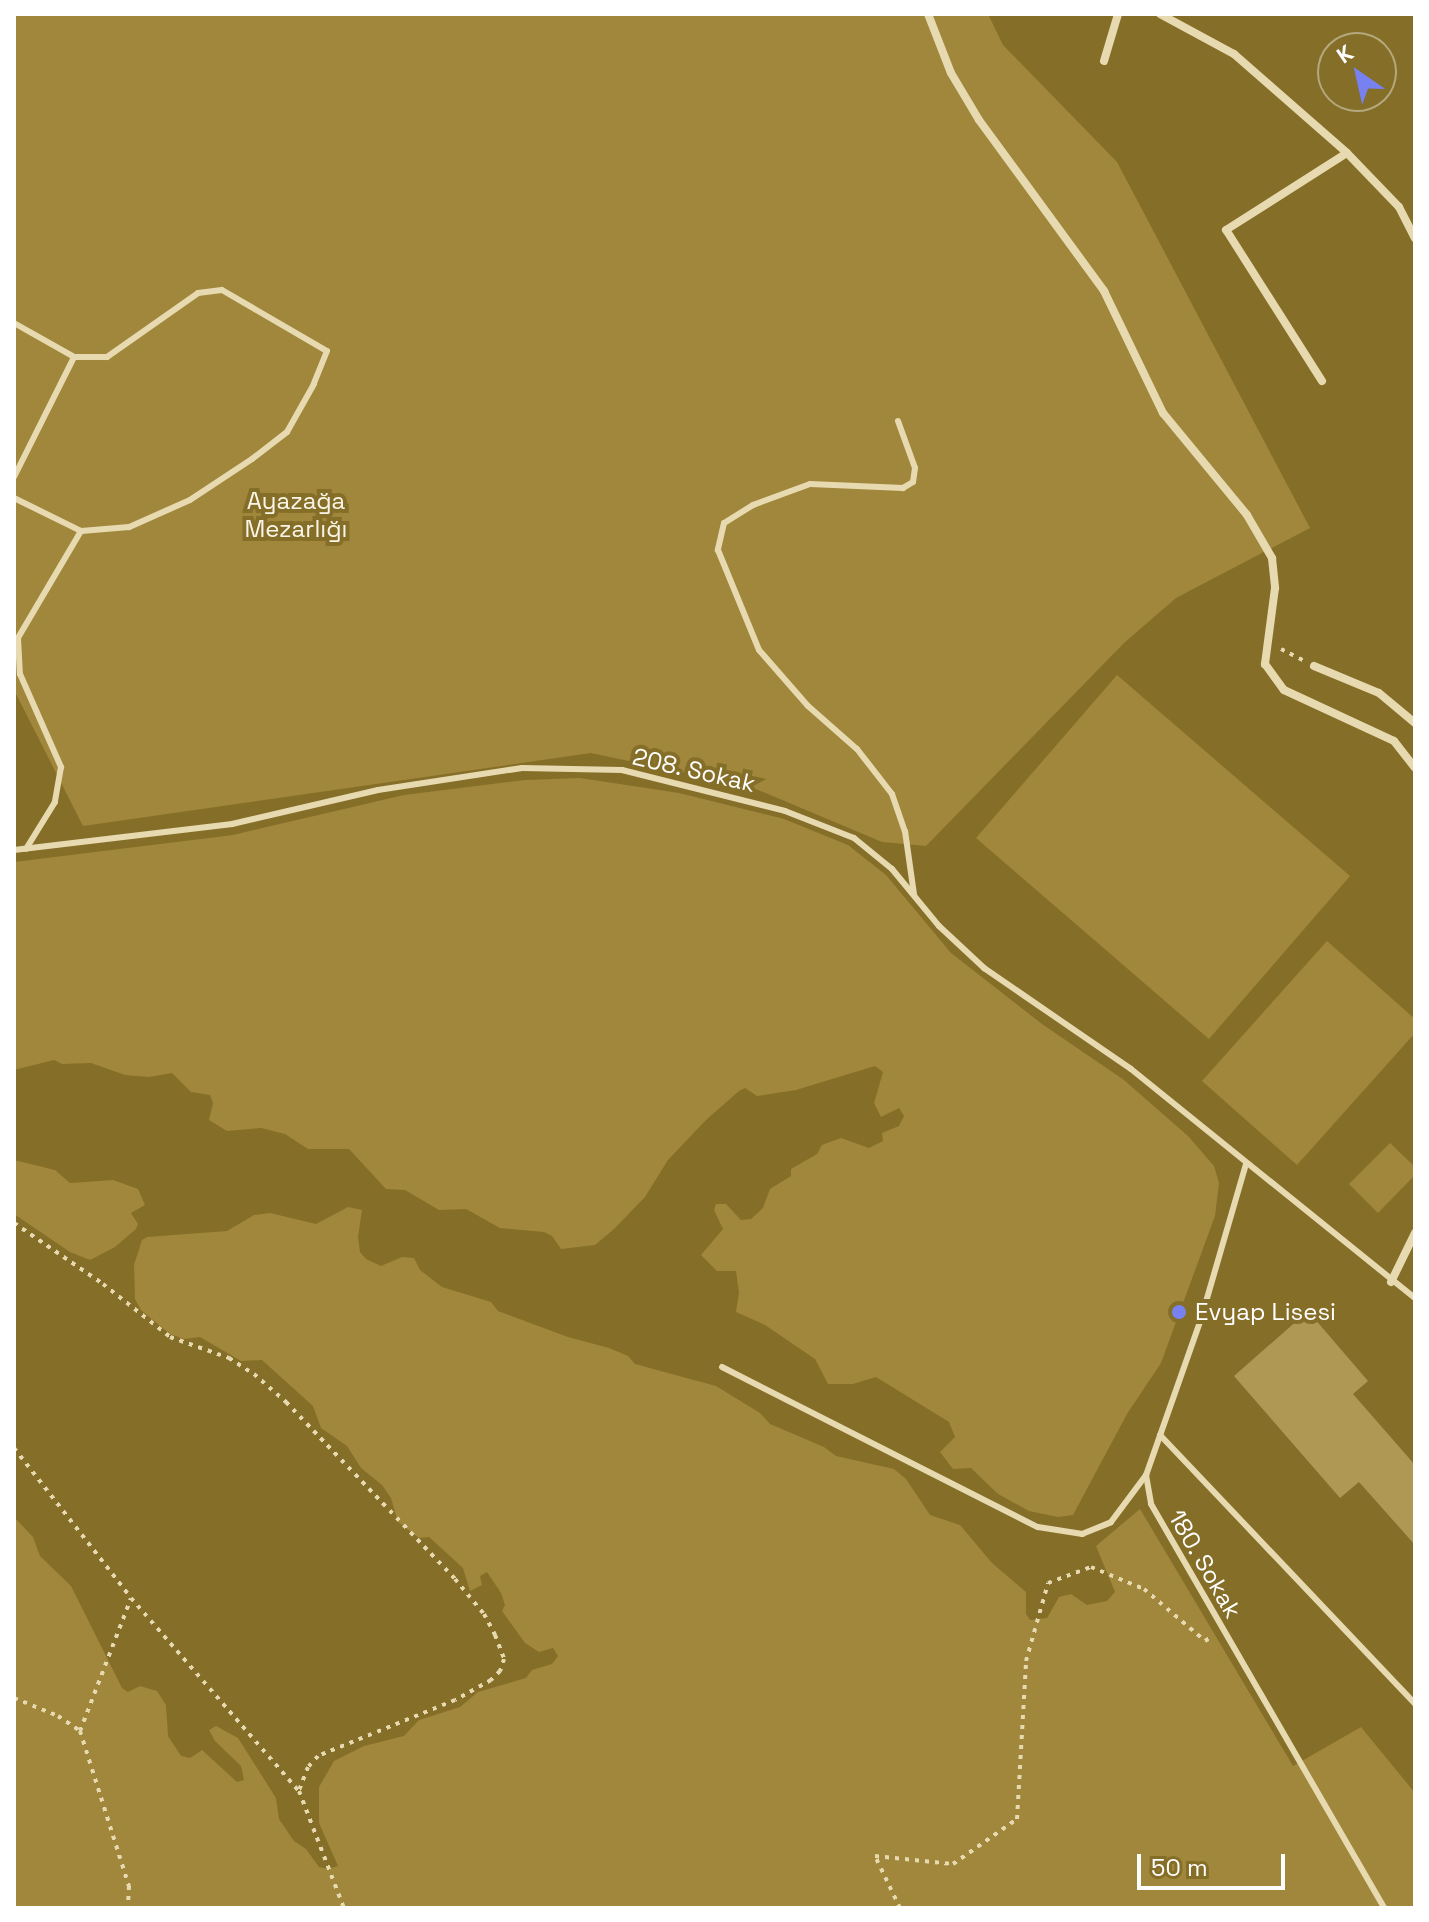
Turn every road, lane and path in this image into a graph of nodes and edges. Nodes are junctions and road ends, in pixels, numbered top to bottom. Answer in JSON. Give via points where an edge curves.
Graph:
{"nodes":[{"id":1,"x":928,"y":14,"type":"edge"},
{"id":2,"x":1118,"y":14,"type":"edge"},
{"id":3,"x":1160,"y":14,"type":"edge"},
{"id":4,"x":1104,"y":61,"type":"dead end"},
{"id":5,"x":1347,"y":153,"type":"junction"},
{"id":6,"x":1415,"y":238,"type":"edge"},
{"id":7,"x":14,"y":323,"type":"edge"},
{"id":8,"x":74,"y":357,"type":"junction"},
{"id":9,"x":1322,"y":381,"type":"dead end"},
{"id":10,"x":898,"y":421,"type":"dead end"},
{"id":11,"x":14,"y":477,"type":"edge"},
{"id":12,"x":14,"y":498,"type":"edge"},
{"id":13,"x":81,"y":531,"type":"junction"},
{"id":14,"x":1268,"y":642,"type":"junction"},
{"id":15,"x":1314,"y":666,"type":"joint"},
{"id":16,"x":1415,"y":723,"type":"edge"},
{"id":17,"x":1415,"y":768,"type":"edge"},
{"id":18,"x":26,"y":849,"type":"junction"},
{"id":19,"x":14,"y":850,"type":"edge"},
{"id":20,"x":914,"y":894,"type":"junction"},
{"id":21,"x":1246,"y":1164,"type":"junction"},
{"id":22,"x":14,"y":1223,"type":"edge"},
{"id":23,"x":1415,"y":1233,"type":"edge"},
{"id":24,"x":1391,"y":1282,"type":"junction"},
{"id":25,"x":1415,"y":1298,"type":"edge"},
{"id":26,"x":722,"y":1367,"type":"dead end"},
{"id":27,"x":1160,"y":1435,"type":"junction"},
{"id":28,"x":14,"y":1448,"type":"edge"},
{"id":29,"x":1146,"y":1475,"type":"junction"},
{"id":30,"x":131,"y":1598,"type":"junction"},
{"id":31,"x":1223,"y":1631,"type":"junction"},
{"id":32,"x":14,"y":1698,"type":"edge"},
{"id":33,"x":1415,"y":1704,"type":"edge"},
{"id":34,"x":80,"y":1731,"type":"junction"},
{"id":35,"x":299,"y":1791,"type":"junction"},
{"id":36,"x":128,"y":1908,"type":"edge"},
{"id":37,"x":344,"y":1908,"type":"edge"},
{"id":38,"x":900,"y":1908,"type":"edge"},
{"id":39,"x":1384,"y":1908,"type":"edge"}],
"edges":[{"from":1,"to":14,"type":"street","via":[[951,73],[979,120],[1104,291],[1163,413],[1247,515],[1272,558],[1275,588]]},
{"from":2,"to":4,"type":"street"},
{"from":3,"to":5,"type":"street","via":[[1234,54]]},
{"from":5,"to":6,"type":"street","via":[[1399,207]]},
{"from":5,"to":9,"type":"street","via":[[1226,230]]},
{"from":7,"to":8,"type":"lane"},
{"from":8,"to":11,"type":"lane"},
{"from":8,"to":13,"type":"lane","via":[[107,357],[198,293],[222,290],[327,351],[287,432],[252,459],[190,500],[129,527]]},
{"from":10,"to":20,"type":"lane","via":[[915,468],[913,482],[903,488],[810,484],[753,505],[724,523],[718,550],[759,650],[808,706],[857,749],[892,794],[905,831]]},
{"from":12,"to":13,"type":"lane"},
{"from":13,"to":18,"type":"lane","via":[[18,638],[20,674],[61,767],[55,802]]},
{"from":14,"to":15,"type":"path"},
{"from":14,"to":17,"type":"street","via":[[1265,664],[1284,690],[1394,741]]},
{"from":15,"to":16,"type":"street","via":[[1379,693]]},
{"from":18,"to":19,"type":"lane","name":"208. Sokak"},
{"from":18,"to":20,"type":"lane","name":"208. Sokak","via":[[232,824],[406,785],[522,768],[580,767],[680,782],[830,826],[854,838]]},
{"from":20,"to":21,"type":"lane","name":"208. Sokak","via":[[984,968],[1131,1069]]},
{"from":21,"to":24,"type":"lane","name":"208. Sokak"},
{"from":21,"to":27,"type":"lane"},
{"from":22,"to":35,"type":"path","via":[[170,1337],[229,1358],[254,1374],[455,1579],[495,1635],[504,1659],[491,1680],[318,1756]]},
{"from":23,"to":24,"type":"street"},
{"from":24,"to":25,"type":"lane","name":"208. Sokak"},
{"from":26,"to":29,"type":"lane","via":[[1038,1527],[1082,1534],[1111,1522]]},
{"from":27,"to":29,"type":"lane"},
{"from":27,"to":33,"type":"lane"},
{"from":28,"to":30,"type":"path"},
{"from":29,"to":31,"type":"lane","name":"180. Sokak","via":[[1151,1504]]},
{"from":30,"to":34,"type":"path"},
{"from":30,"to":35,"type":"path"},
{"from":31,"to":38,"type":"path","via":[[1205,1641],[1144,1589],[1091,1567],[1048,1583],[1026,1661],[1017,1819],[953,1864],[875,1856]]},
{"from":31,"to":39,"type":"lane","name":"180. Sokak"},
{"from":32,"to":34,"type":"path"},
{"from":34,"to":36,"type":"path","via":[[129,1886]]},
{"from":35,"to":37,"type":"path"}]}
